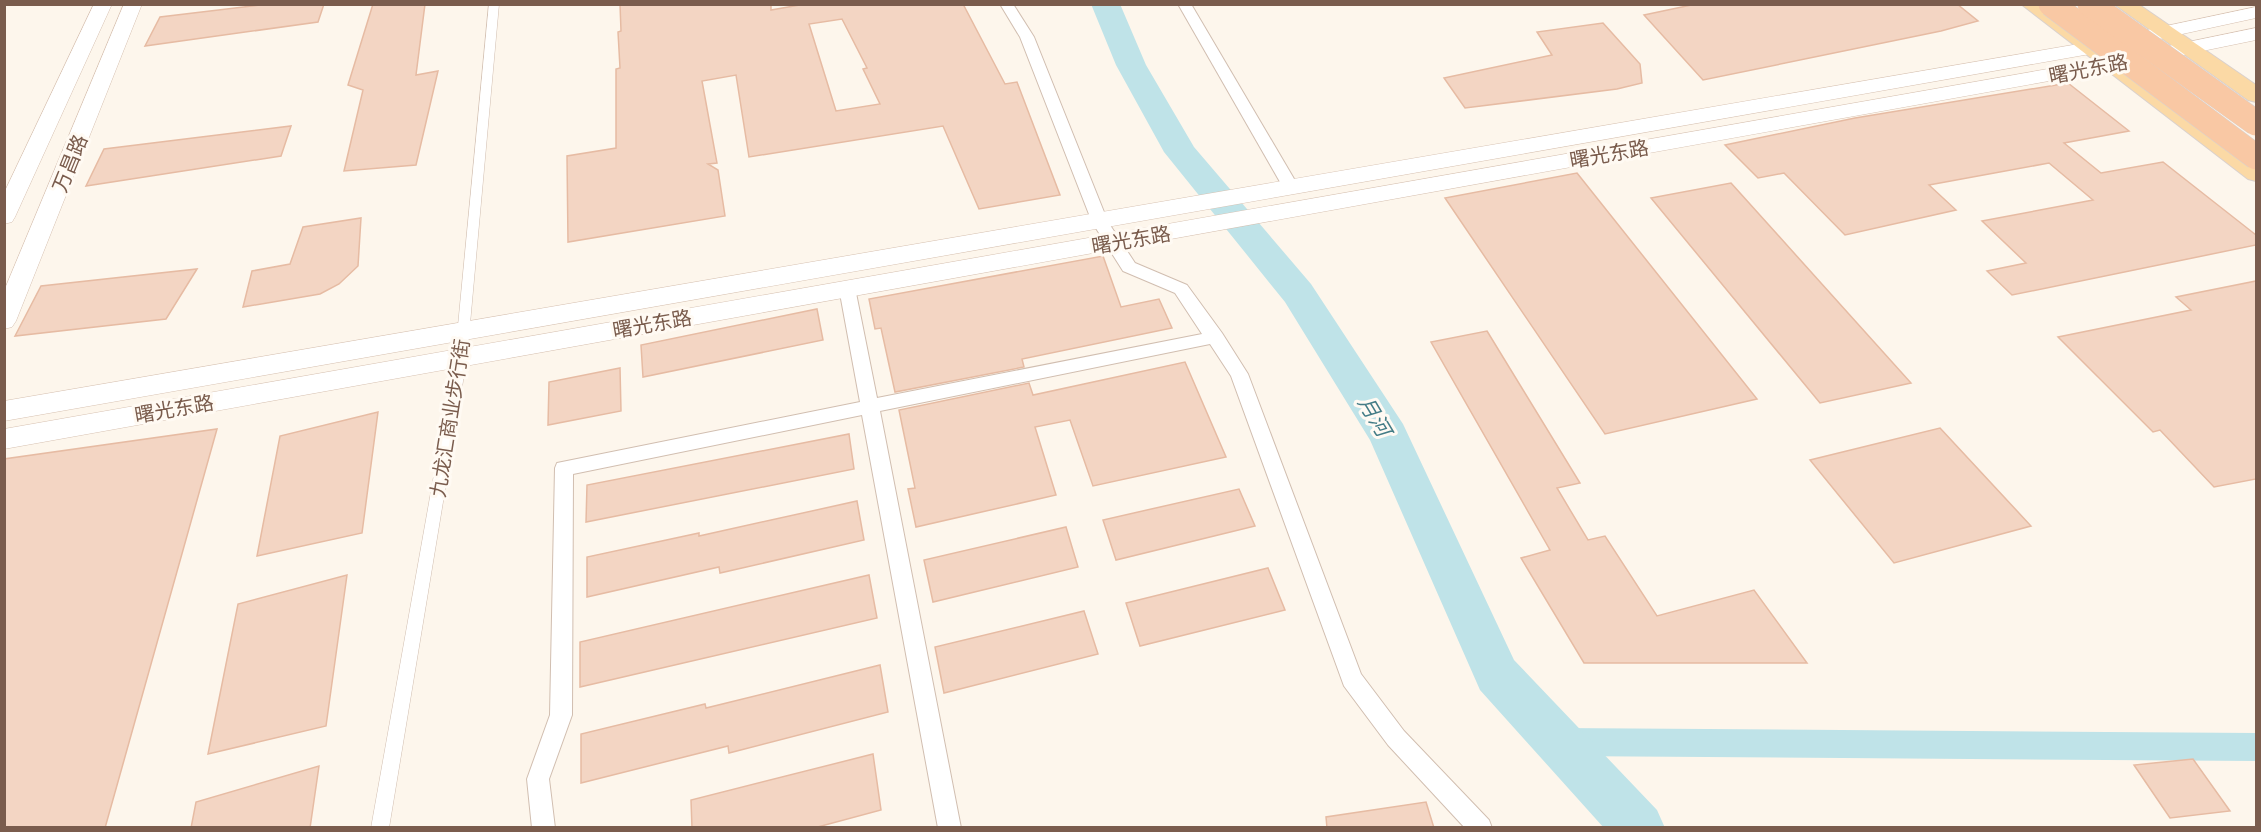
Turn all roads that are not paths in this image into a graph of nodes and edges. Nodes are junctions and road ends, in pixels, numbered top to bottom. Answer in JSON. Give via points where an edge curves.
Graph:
{"nodes":[{"id":1,"x":103,"y":4,"type":"edge"},
{"id":2,"x":133,"y":4,"type":"edge"},
{"id":3,"x":494,"y":4,"type":"edge"},
{"id":4,"x":1006,"y":4,"type":"edge"},
{"id":5,"x":1184,"y":4,"type":"edge"},
{"id":6,"x":2031,"y":4,"type":"edge"},
{"id":7,"x":2051,"y":4,"type":"edge"},
{"id":8,"x":2090,"y":4,"type":"edge"},
{"id":9,"x":2124,"y":4,"type":"edge"},
{"id":10,"x":2256,"y":13,"type":"edge"},
{"id":11,"x":2162,"y":31,"type":"junction"},
{"id":12,"x":2256,"y":34,"type":"edge"},
{"id":13,"x":2188,"y":47,"type":"junction"},
{"id":14,"x":2090,"y":48,"type":"junction"},
{"id":15,"x":2110,"y":64,"type":"junction"},
{"id":16,"x":2256,"y":95,"type":"edge"},
{"id":17,"x":2256,"y":123,"type":"edge"},
{"id":18,"x":2256,"y":157,"type":"edge"},
{"id":19,"x":2256,"y":174,"type":"edge"},
{"id":20,"x":1292,"y":189,"type":"junction"},
{"id":21,"x":4,"y":217,"type":"edge"},
{"id":22,"x":1100,"y":222,"type":"junction"},
{"id":23,"x":1158,"y":223,"type":"junction"},
{"id":24,"x":1114,"y":242,"type":"junction"},
{"id":25,"x":848,"y":288,"type":"junction"},
{"id":26,"x":4,"y":321,"type":"edge"},
{"id":27,"x":462,"y":332,"type":"junction"},
{"id":28,"x":1216,"y":338,"type":"junction"},
{"id":29,"x":461,"y":357,"type":"junction"},
{"id":30,"x":870,"y":406,"type":"junction"},
{"id":31,"x":4,"y":411,"type":"edge"},
{"id":32,"x":4,"y":439,"type":"edge"},
{"id":33,"x":380,"y":828,"type":"edge"},
{"id":34,"x":544,"y":828,"type":"edge"},
{"id":35,"x":950,"y":828,"type":"edge"},
{"id":36,"x":1481,"y":828,"type":"edge"}],
"edges":[{"from":1,"to":21,"type":"main road","name":"万昌路"},
{"from":2,"to":26,"type":"main road","name":"万昌路"},
{"from":3,"to":27,"type":"street","name":"九龙汇商业步行街"},
{"from":4,"to":22,"type":"street","via":[[1027,37]]},
{"from":5,"to":20,"type":"street"},
{"from":6,"to":14,"type":"main road"},
{"from":7,"to":18,"type":"highway","bridge":true},
{"from":8,"to":17,"type":"highway","bridge":true},
{"from":9,"to":11,"type":"main road"},
{"from":10,"to":11,"type":"main road","name":"曙光东路"},
{"from":11,"to":13,"type":"main road"},
{"from":11,"to":14,"type":"main road","name":"曙光东路"},
{"from":12,"to":13,"type":"main road","name":"曙光东路"},
{"from":13,"to":15,"type":"main road","name":"曙光东路"},
{"from":13,"to":16,"type":"main road"},
{"from":14,"to":15,"type":"main road"},
{"from":14,"to":20,"type":"main road","name":"曙光东路"},
{"from":15,"to":19,"type":"main road"},
{"from":15,"to":23,"type":"main road","name":"曙光东路","via":[[1273,213]]},
{"from":20,"to":23,"type":"main road","name":"曙光东路","via":[[1256,195]]},
{"from":22,"to":23,"type":"main road","name":"曙光东路"},
{"from":22,"to":24,"type":"street"},
{"from":22,"to":27,"type":"main road","name":"曙光东路"},
{"from":23,"to":24,"type":"main road","name":"曙光东路"},
{"from":24,"to":25,"type":"main road","name":"曙光东路"},
{"from":24,"to":28,"type":"street","via":[[1129,267],[1181,290]]},
{"from":25,"to":29,"type":"main road","name":"曙光东路"},
{"from":25,"to":30,"type":"street"},
{"from":27,"to":29,"type":"street","name":"九龙汇商业步行街"},
{"from":27,"to":31,"type":"main road","name":"曙光东路"},
{"from":28,"to":30,"type":"street"},
{"from":28,"to":36,"type":"street","via":[[1239,374],[1352,679],[1396,738]]},
{"from":29,"to":32,"type":"main road","name":"曙光东路"},
{"from":29,"to":33,"type":"street","name":"九龙汇商业步行街"},
{"from":30,"to":34,"type":"street","via":[[564,468],[561,715],[538,778]]},
{"from":30,"to":35,"type":"street"}]}
